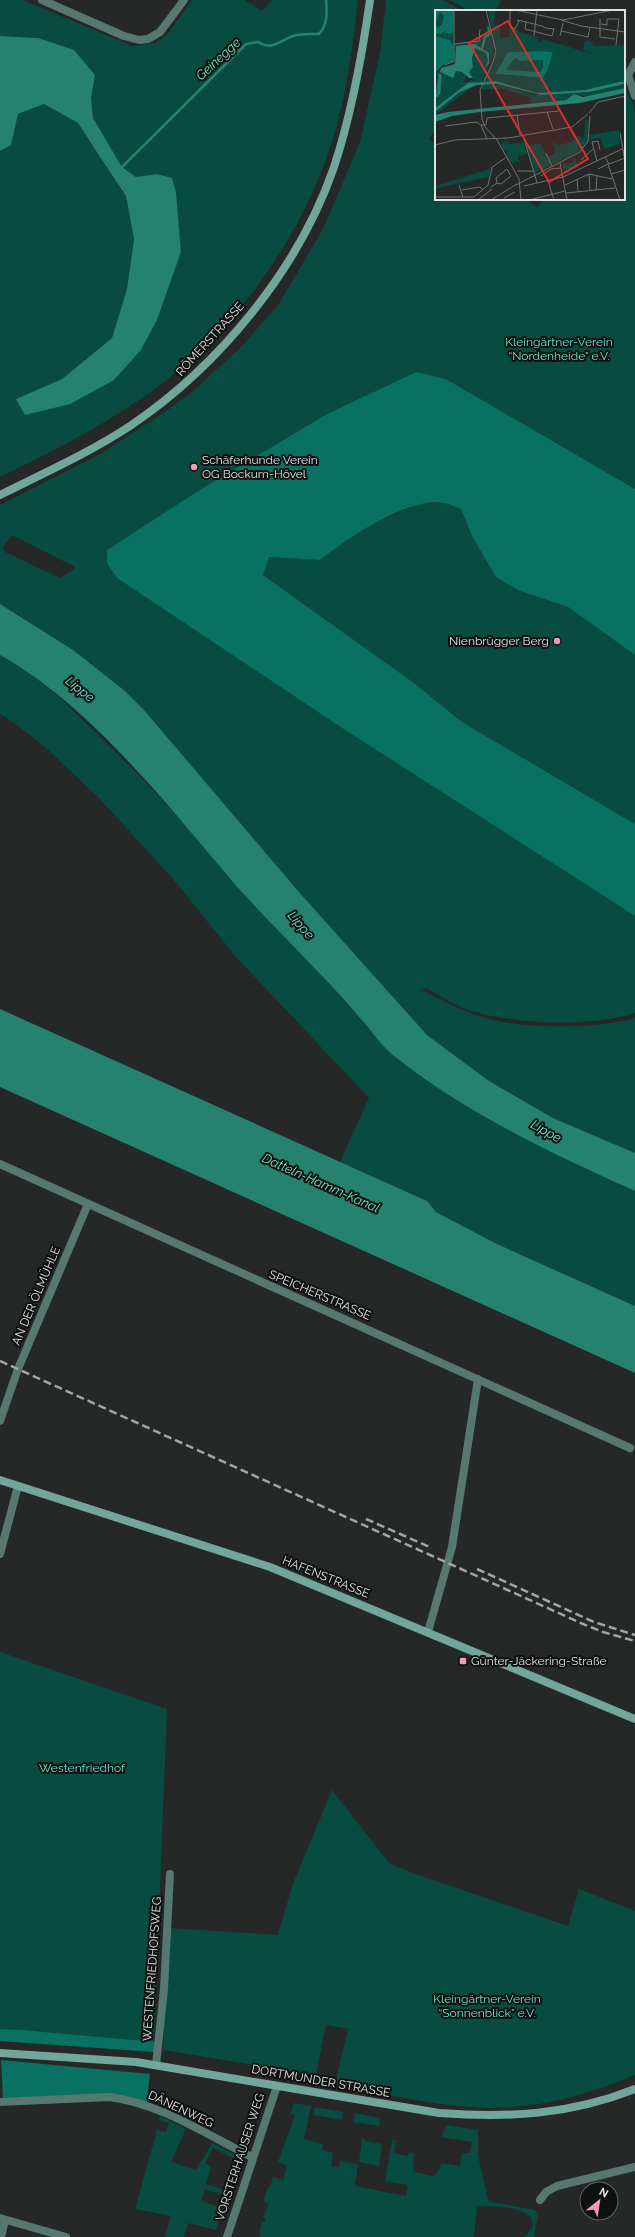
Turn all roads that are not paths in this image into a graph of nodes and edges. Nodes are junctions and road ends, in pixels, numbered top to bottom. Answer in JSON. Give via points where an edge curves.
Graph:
{"nodes":[{"id":1,"x":42,"y":0,"type":"edge"},
{"id":2,"x":184,"y":0,"type":"edge"},
{"id":3,"x":370,"y":0,"type":"edge"},
{"id":4,"x":635,"y":62,"type":"edge"},
{"id":5,"x":635,"y":96,"type":"edge"},
{"id":6,"x":0,"y":495,"type":"edge"},
{"id":7,"x":0,"y":1164,"type":"edge"},
{"id":8,"x":88,"y":1204,"type":"junction"},
{"id":9,"x":478,"y":1379,"type":"junction"},
{"id":10,"x":0,"y":1421,"type":"edge"},
{"id":11,"x":630,"y":1448,"type":"dead end"},
{"id":12,"x":0,"y":1480,"type":"edge"},
{"id":13,"x":18,"y":1486,"type":"junction"},
{"id":14,"x":0,"y":1554,"type":"edge"},
{"id":15,"x":428,"y":1632,"type":"junction"},
{"id":16,"x":635,"y":1719,"type":"edge"},
{"id":17,"x":170,"y":1874,"type":"dead end"},
{"id":18,"x":0,"y":2053,"type":"edge"},
{"id":19,"x":156,"y":2065,"type":"junction"},
{"id":20,"x":277,"y":2086,"type":"junction"},
{"id":21,"x":635,"y":2089,"type":"edge"},
{"id":22,"x":0,"y":2102,"type":"edge"},
{"id":23,"x":252,"y":2157,"type":"junction"},
{"id":24,"x":635,"y":2167,"type":"edge"},
{"id":25,"x":540,"y":2200,"type":"dead end"},
{"id":26,"x":3,"y":2219,"type":"edge"},
{"id":27,"x":1,"y":2237,"type":"edge"},
{"id":28,"x":66,"y":2237,"type":"edge"},
{"id":29,"x":227,"y":2237,"type":"edge"}],
"edges":[{"from":1,"to":2,"type":"street","via":[[124,36],[139,40],[148,39],[160,32]]},
{"from":3,"to":6,"type":"main road","name":"RÖMERSTRASSE","via":[[360,68],[334,166],[308,224],[279,275],[256,306],[204,366],[166,400],[102,444]]},
{"from":4,"to":5,"type":"street","via":[[628,75]]},
{"from":7,"to":8,"type":"street","name":"SPEICHERSTRASSE"},
{"from":8,"to":9,"type":"street","name":"SPEICHERSTRASSE"},
{"from":8,"to":10,"type":"street","name":"AN DER ÖLMÜHLE","via":[[18,1369]]},
{"from":9,"to":11,"type":"street","name":"SPEICHERSTRASSE"},
{"from":9,"to":15,"type":"street","via":[[451,1552]]},
{"from":12,"to":13,"type":"main road","name":"HAFENSTRASSE"},
{"from":13,"to":14,"type":"street"},
{"from":13,"to":15,"type":"main road","name":"HAFENSTRASSE","via":[[270,1567]]},
{"from":15,"to":16,"type":"main road","name":"HAFENSTRASSE"},
{"from":17,"to":19,"type":"street","name":"WESTENFRIEDHOFSWEG","via":[[164,1989]]},
{"from":18,"to":19,"type":"main road","name":"DORTMUNDER STRASSE"},
{"from":19,"to":20,"type":"main road","name":"DORTMUNDER STRASSE"},
{"from":20,"to":21,"type":"main road","name":"DORTMUNDER STRASSE","via":[[439,2113],[494,2117],[539,2114],[592,2104]]},
{"from":20,"to":23,"type":"street","name":"VORSTERHAUSER WEG"},
{"from":22,"to":23,"type":"street","name":"DÄNENWEG","via":[[124,2098],[152,2107]]},
{"from":23,"to":29,"type":"street","name":"VORSTERHAUSER WEG"},
{"from":24,"to":25,"type":"street","via":[[557,2186],[546,2192]]},
{"from":26,"to":27,"type":"street"},
{"from":26,"to":28,"type":"street"}]}
